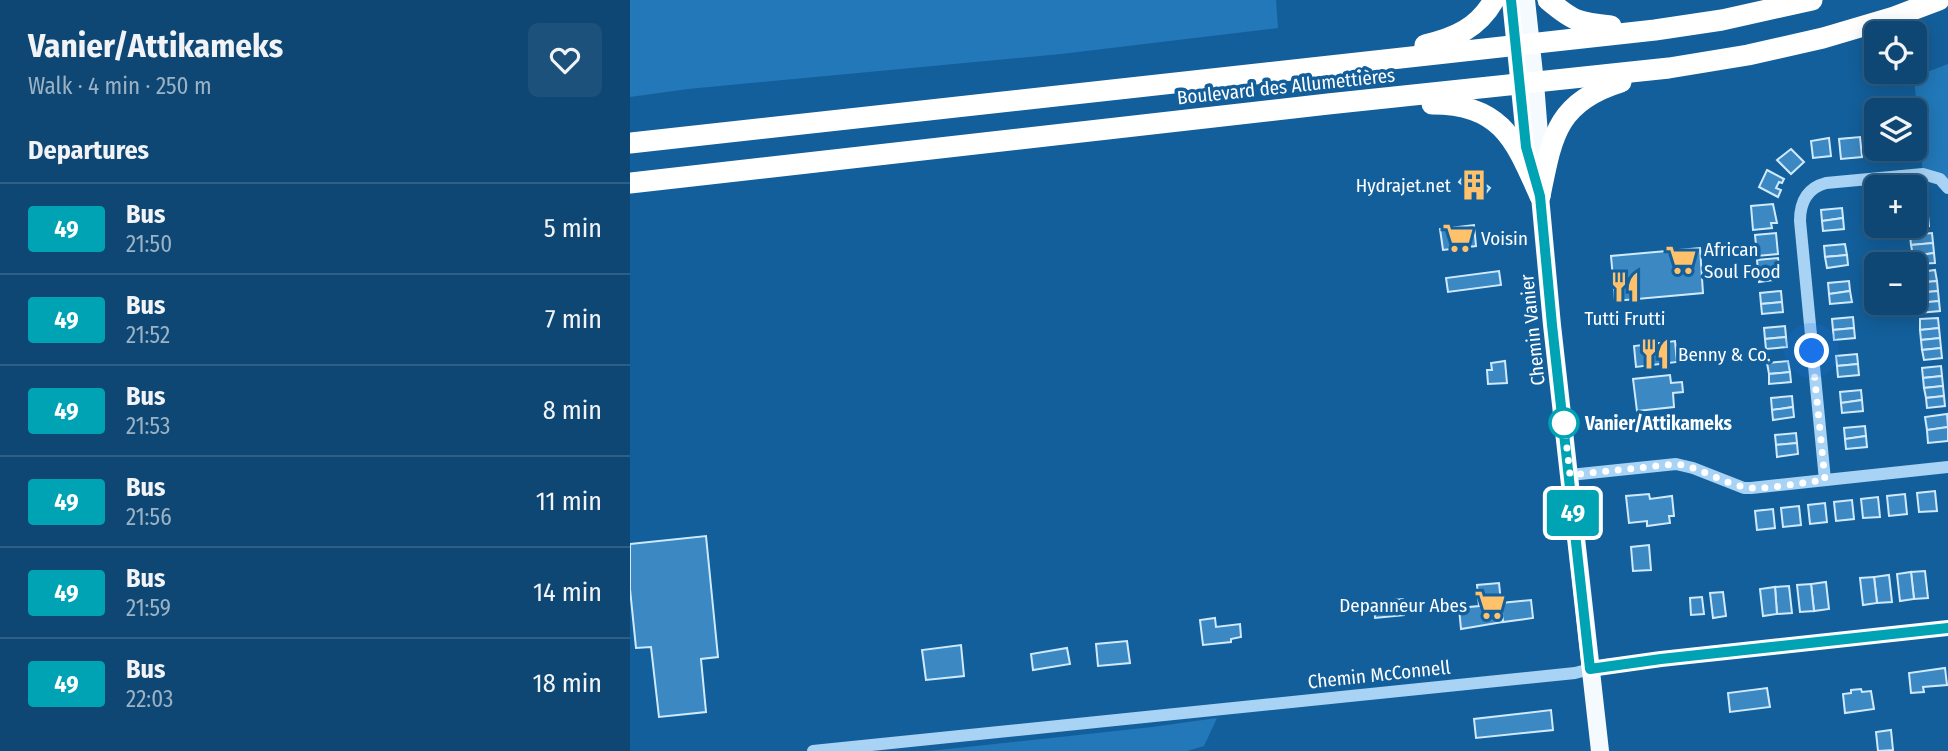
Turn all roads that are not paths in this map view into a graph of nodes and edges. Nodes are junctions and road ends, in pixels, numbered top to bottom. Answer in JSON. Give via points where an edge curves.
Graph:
{"nodes":[{"id":1,"x":1494,"y":0,"type":"edge"},
{"id":2,"x":1511,"y":0,"type":"edge"},
{"id":3,"x":1527,"y":0,"type":"edge"},
{"id":4,"x":1548,"y":0,"type":"edge"},
{"id":5,"x":1812,"y":0,"type":"edge"},
{"id":6,"x":1939,"y":0,"type":"edge"},
{"id":7,"x":1655,"y":30,"type":"junction"},
{"id":8,"x":1523,"y":45,"type":"junction"},
{"id":9,"x":1329,"y":66,"type":"junction"},
{"id":10,"x":1669,"y":68,"type":"junction"},
{"id":11,"x":1527,"y":84,"type":"junction"},
{"id":12,"x":1328,"y":104,"type":"junction"},
{"id":13,"x":630,"y":143,"type":"edge"},
{"id":14,"x":630,"y":183,"type":"edge"},
{"id":15,"x":1948,"y":188,"type":"edge"},
{"id":16,"x":1540,"y":196,"type":"junction"},
{"id":17,"x":1948,"y":467,"type":"edge"},
{"id":18,"x":1570,"y":475,"type":"junction"},
{"id":19,"x":1825,"y":480,"type":"junction"},
{"id":20,"x":1948,"y":628,"type":"edge"},
{"id":21,"x":1590,"y":669,"type":"junction"},
{"id":22,"x":813,"y":751,"type":"edge"},
{"id":23,"x":1600,"y":751,"type":"edge"}],
"edges":[{"from":1,"to":9,"type":"highway","via":[[1461,34]]},
{"from":2,"to":8,"type":"main road","name":"Chemin Vanier"},
{"from":3,"to":8,"type":"main road","name":"Chemin Vanier"},
{"from":4,"to":7,"type":"highway","via":[[1567,17],[1586,24]]},
{"from":5,"to":7,"type":"highway","name":"Boulevard des Allumettières"},
{"from":6,"to":10,"type":"highway","name":"Boulevard des Allumettières","via":[[1811,41]]},
{"from":7,"to":8,"type":"highway","name":"Boulevard des Allumettières"},
{"from":8,"to":9,"type":"highway","name":"Boulevard des Allumettières"},
{"from":8,"to":11,"type":"main road","name":"Chemin Vanier"},
{"from":9,"to":13,"type":"highway","name":"Boulevard des Allumettières"},
{"from":10,"to":11,"type":"highway","name":"Boulevard des Allumettières"},
{"from":10,"to":16,"type":"highway","via":[[1599,89],[1579,101],[1550,145]]},
{"from":11,"to":12,"type":"highway","name":"Boulevard des Allumettières"},
{"from":11,"to":16,"type":"main road","name":"Chemin Vanier","via":[[1540,147]]},
{"from":12,"to":14,"type":"highway","name":"Boulevard des Allumettières"},
{"from":12,"to":16,"type":"highway","via":[[1452,104],[1476,109],[1511,138]]},
{"from":15,"to":19,"type":"street","via":[[1933,175],[1923,174],[1826,183],[1803,200],[1800,221]]},
{"from":16,"to":18,"type":"main road","name":"Chemin Vanier"},
{"from":17,"to":19,"type":"street"},
{"from":18,"to":19,"type":"street","via":[[1676,464],[1744,488]]},
{"from":18,"to":21,"type":"main road","name":"Chemin Vanier"},
{"from":20,"to":21,"type":"street","name":"Chemin McConnell"},
{"from":21,"to":22,"type":"street","name":"Chemin McConnell"},
{"from":21,"to":23,"type":"main road","name":"Chemin Vanier"}]}
